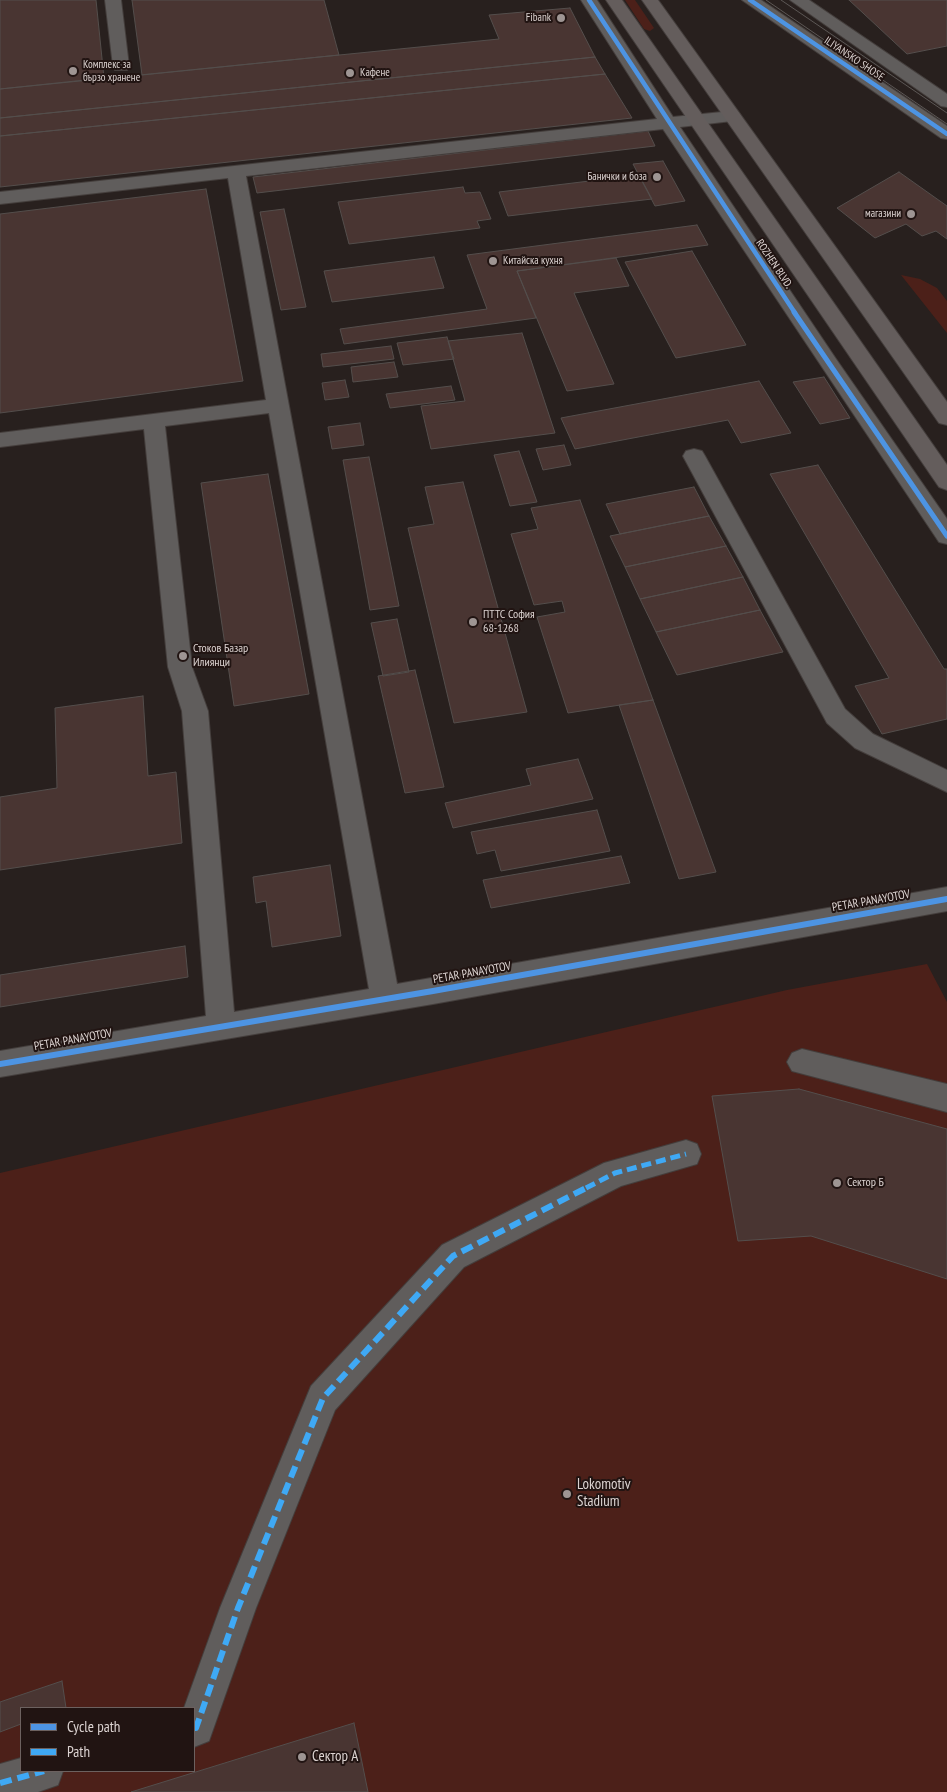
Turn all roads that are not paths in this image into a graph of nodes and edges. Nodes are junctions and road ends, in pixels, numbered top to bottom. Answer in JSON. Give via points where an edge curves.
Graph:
{"nodes":[{"id":1,"x":113,"y":0,"type":"edge"},
{"id":2,"x":589,"y":0,"type":"edge"},
{"id":3,"x":614,"y":0,"type":"edge"},
{"id":4,"x":650,"y":0,"type":"edge"},
{"id":5,"x":750,"y":0,"type":"edge"},
{"id":6,"x":798,"y":0,"type":"edge"},
{"id":7,"x":121,"y":66,"type":"dead end"},
{"id":8,"x":947,"y":102,"type":"edge"},
{"id":9,"x":732,"y":116,"type":"junction"},
{"id":10,"x":696,"y":121,"type":"junction"},
{"id":11,"x":668,"y":124,"type":"junction"},
{"id":12,"x":947,"y":134,"type":"edge"},
{"id":13,"x":236,"y":172,"type":"junction"},
{"id":14,"x":0,"y":198,"type":"edge"},
{"id":15,"x":278,"y":406,"type":"junction"},
{"id":16,"x":947,"y":418,"type":"edge"},
{"id":17,"x":154,"y":420,"type":"junction"},
{"id":18,"x":0,"y":440,"type":"edge"},
{"id":19,"x":694,"y":456,"type":"dead end"},
{"id":20,"x":947,"y":482,"type":"edge"},
{"id":21,"x":947,"y":536,"type":"edge"},
{"id":22,"x":947,"y":782,"type":"edge"},
{"id":23,"x":947,"y":899,"type":"edge"},
{"id":24,"x":385,"y":999,"type":"junction"},
{"id":25,"x":221,"y":1027,"type":"junction"},
{"id":26,"x":802,"y":1062,"type":"dead end"},
{"id":27,"x":0,"y":1064,"type":"edge"},
{"id":28,"x":947,"y":1098,"type":"edge"},
{"id":29,"x":686,"y":1154,"type":"dead end"},
{"id":30,"x":195,"y":1728,"type":"edge"},
{"id":31,"x":40,"y":1772,"type":"edge"},
{"id":32,"x":0,"y":1783,"type":"edge"}],
"edges":[{"from":1,"to":7,"type":"street"},
{"from":2,"to":11,"type":"street","name":"ROZHEN BLVD."},
{"from":3,"to":10,"type":"main road","name":"ROZHEN BLVD."},
{"from":4,"to":9,"type":"main road"},
{"from":5,"to":12,"type":"street","name":"ILIYANSKO SHOSE"},
{"from":6,"to":8,"type":"street","name":"ILIYANSKO SHOSE"},
{"from":9,"to":10,"type":"street"},
{"from":9,"to":16,"type":"main road"},
{"from":10,"to":11,"type":"street"},
{"from":10,"to":20,"type":"main road","name":"ROZHEN BLVD."},
{"from":11,"to":13,"type":"street"},
{"from":11,"to":21,"type":"street","name":"ROZHEN BLVD."},
{"from":13,"to":14,"type":"street"},
{"from":13,"to":15,"type":"street"},
{"from":15,"to":17,"type":"street"},
{"from":15,"to":24,"type":"street"},
{"from":17,"to":18,"type":"street"},
{"from":17,"to":25,"type":"street","via":[[180,668],[196,711]]},
{"from":19,"to":22,"type":"street","via":[[836,716],[864,741]]},
{"from":23,"to":24,"type":"street","name":"PETAR PANAYOTOV"},
{"from":24,"to":25,"type":"street","name":"PETAR PANAYOTOV"},
{"from":25,"to":27,"type":"street","name":"PETAR PANAYOTOV"},
{"from":26,"to":28,"type":"street"},
{"from":29,"to":30,"type":"street","via":[[615,1173],[453,1256],[323,1398],[238,1608]]},
{"from":31,"to":32,"type":"street"}]}
